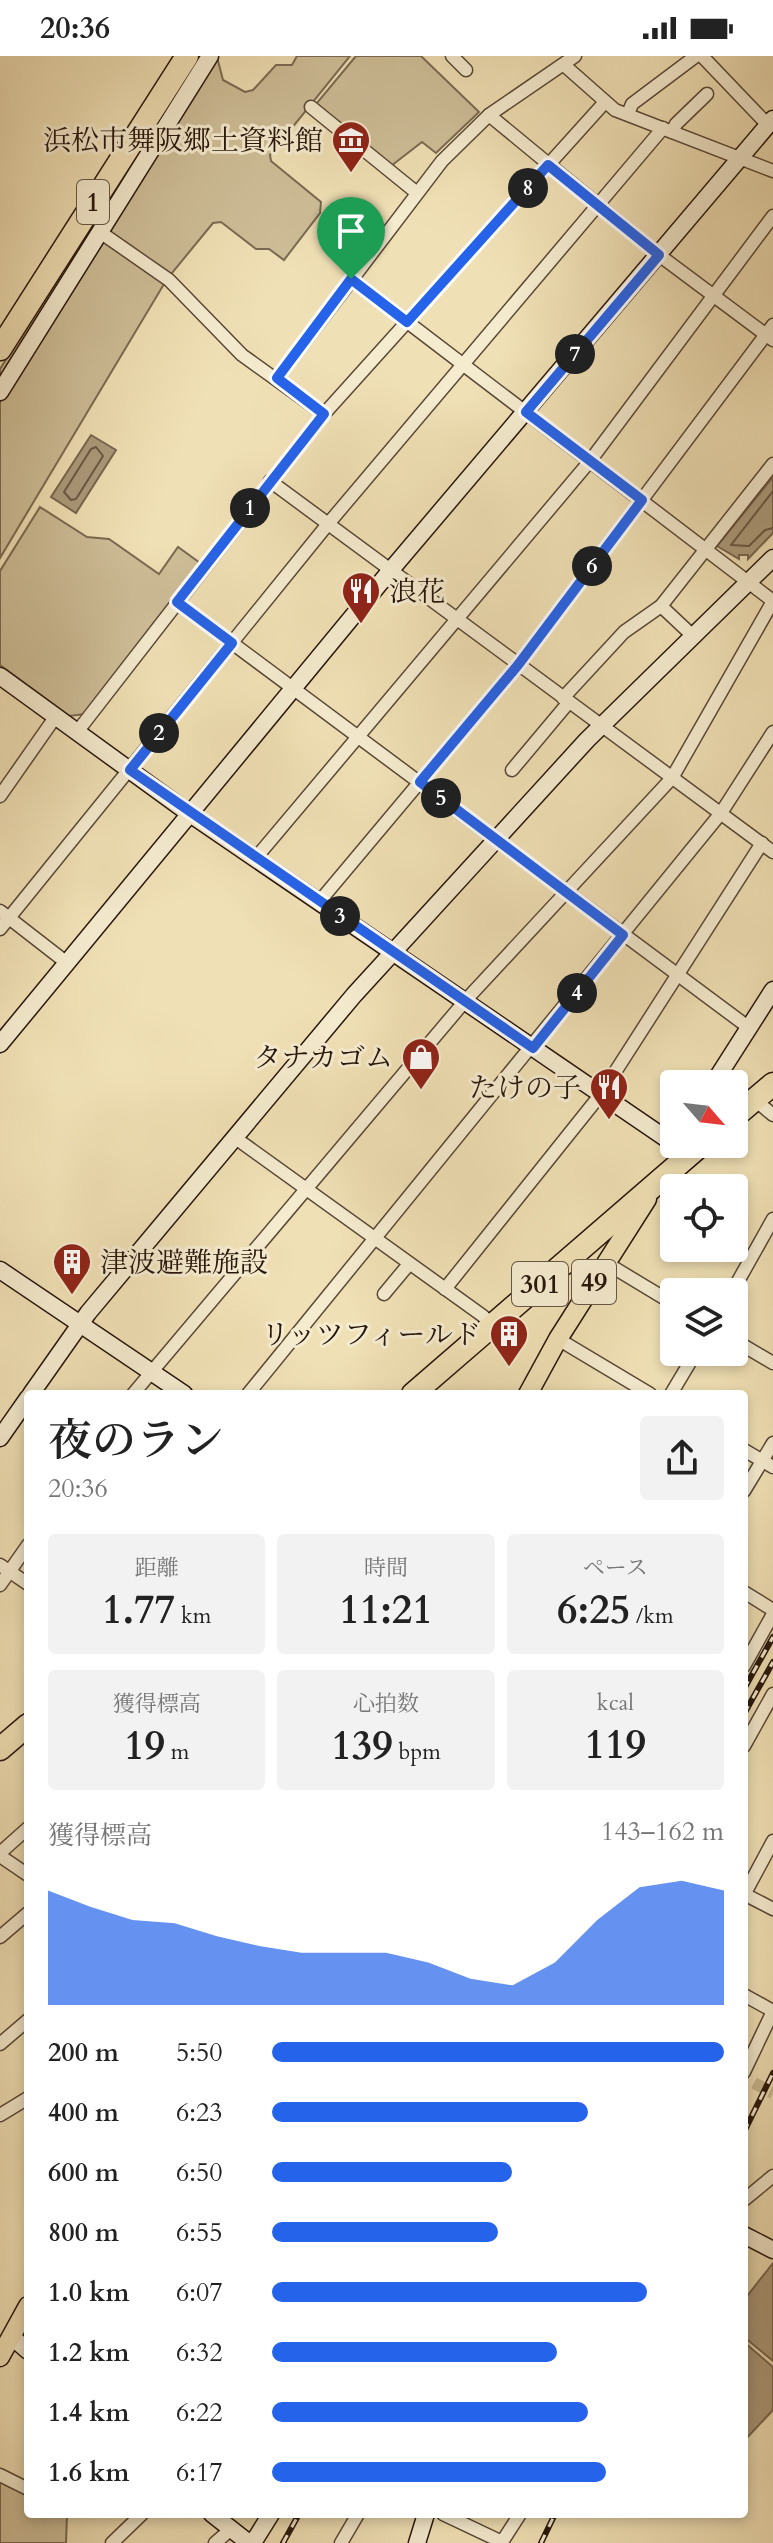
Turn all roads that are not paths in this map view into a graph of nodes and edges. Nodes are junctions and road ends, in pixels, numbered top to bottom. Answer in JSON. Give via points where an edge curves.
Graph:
{"nodes":[{"id":1,"x":169,"y":56,"type":"edge"},
{"id":2,"x":187,"y":56,"type":"edge"},
{"id":3,"x":210,"y":56,"type":"edge"},
{"id":4,"x":452,"y":56,"type":"edge"},
{"id":5,"x":551,"y":56,"type":"edge"},
{"id":6,"x":575,"y":56,"type":"edge"},
{"id":7,"x":699,"y":56,"type":"edge"},
{"id":8,"x":562,"y":66,"type":"junction"},
{"id":9,"x":466,"y":70,"type":"dead end"},
{"id":10,"x":707,"y":94,"type":"dead end"},
{"id":11,"x":605,"y":102,"type":"junction"},
{"id":12,"x":311,"y":107,"type":"dead end"},
{"id":13,"x":628,"y":114,"type":"junction"},
{"id":14,"x":489,"y":115,"type":"junction"},
{"id":15,"x":771,"y":122,"type":"edge"},
{"id":16,"x":668,"y":130,"type":"junction"},
{"id":17,"x":741,"y":159,"type":"junction"},
{"id":18,"x":548,"y":165,"type":"junction"},
{"id":19,"x":773,"y":171,"type":"edge"},
{"id":20,"x":417,"y":193,"type":"junction"},
{"id":21,"x":599,"y":206,"type":"junction"},
{"id":22,"x":773,"y":216,"type":"edge"},
{"id":23,"x":100,"y":232,"type":"junction"},
{"id":24,"x":659,"y":255,"type":"junction"},
{"id":25,"x":351,"y":279,"type":"junction"},
{"id":26,"x":714,"y":296,"type":"junction"},
{"id":27,"x":0,"y":321,"type":"edge"},
{"id":28,"x":407,"y":322,"type":"junction"},
{"id":29,"x":771,"y":333,"type":"edge"},
{"id":30,"x":0,"y":349,"type":"edge"},
{"id":31,"x":464,"y":365,"type":"junction"},
{"id":32,"x":277,"y":378,"type":"junction"},
{"id":33,"x":0,"y":392,"type":"edge"},
{"id":34,"x":526,"y":412,"type":"junction"},
{"id":35,"x":324,"y":414,"type":"junction"},
{"id":36,"x":590,"y":461,"type":"junction"},
{"id":37,"x":773,"y":464,"type":"edge"},
{"id":38,"x":270,"y":481,"type":"junction"},
{"id":39,"x":642,"y":500,"type":"junction"},
{"id":40,"x":328,"y":524,"type":"junction"},
{"id":41,"x":705,"y":549,"type":"junction"},
{"id":42,"x":773,"y":558,"type":"edge"},
{"id":43,"x":390,"y":571,"type":"junction"},
{"id":44,"x":748,"y":584,"type":"junction"},
{"id":45,"x":773,"y":601,"type":"edge"},
{"id":46,"x":177,"y":602,"type":"junction"},
{"id":47,"x":661,"y":606,"type":"junction"},
{"id":48,"x":457,"y":620,"type":"junction"},
{"id":49,"x":694,"y":637,"type":"junction"},
{"id":50,"x":232,"y":643,"type":"junction"},
{"id":51,"x":518,"y":665,"type":"junction"},
{"id":52,"x":0,"y":676,"type":"edge"},
{"id":53,"x":294,"y":688,"type":"junction"},
{"id":54,"x":566,"y":700,"type":"junction"},
{"id":55,"x":56,"y":716,"type":"junction"},
{"id":56,"x":601,"y":726,"type":"junction"},
{"id":57,"x":77,"y":732,"type":"junction"},
{"id":58,"x":773,"y":732,"type":"edge"},
{"id":59,"x":358,"y":737,"type":"junction"},
{"id":60,"x":130,"y":770,"type":"junction"},
{"id":61,"x":512,"y":770,"type":"dead end"},
{"id":62,"x":672,"y":778,"type":"junction"},
{"id":63,"x":420,"y":782,"type":"junction"},
{"id":64,"x":0,"y":796,"type":"edge"},
{"id":65,"x":721,"y":813,"type":"junction"},
{"id":66,"x":190,"y":814,"type":"junction"},
{"id":67,"x":496,"y":839,"type":"junction"},
{"id":68,"x":762,"y":843,"type":"junction"},
{"id":69,"x":773,"y":852,"type":"edge"},
{"id":70,"x":255,"y":859,"type":"junction"},
{"id":71,"x":567,"y":891,"type":"junction"},
{"id":72,"x":319,"y":902,"type":"junction"},
{"id":73,"x":4,"y":914,"type":"edge"},
{"id":74,"x":0,"y":929,"type":"edge"},
{"id":75,"x":623,"y":935,"type":"junction"},
{"id":76,"x":392,"y":952,"type":"junction"},
{"id":77,"x":67,"y":963,"type":"junction"},
{"id":78,"x":678,"y":974,"type":"junction"},
{"id":79,"x":773,"y":990,"type":"edge"},
{"id":80,"x":465,"y":1001,"type":"junction"},
{"id":81,"x":748,"y":1027,"type":"junction"},
{"id":82,"x":0,"y":1044,"type":"edge"},
{"id":83,"x":533,"y":1048,"type":"junction"},
{"id":84,"x":723,"y":1070,"type":"edge"},
{"id":85,"x":773,"y":1084,"type":"edge"},
{"id":86,"x":601,"y":1094,"type":"junction"},
{"id":87,"x":748,"y":1098,"type":"edge"},
{"id":88,"x":748,"y":1105,"type":"edge"},
{"id":89,"x":773,"y":1115,"type":"edge"},
{"id":90,"x":660,"y":1132,"type":"edge"},
{"id":91,"x":234,"y":1137,"type":"junction"},
{"id":92,"x":676,"y":1158,"type":"edge"},
{"id":93,"x":666,"y":1174,"type":"edge"},
{"id":94,"x":660,"y":1179,"type":"edge"},
{"id":95,"x":660,"y":1183,"type":"edge"},
{"id":96,"x":304,"y":1189,"type":"junction"},
{"id":97,"x":773,"y":1219,"type":"edge"},
{"id":98,"x":375,"y":1240,"type":"junction"},
{"id":99,"x":768,"y":1241,"type":"edge"},
{"id":100,"x":606,"y":1263,"type":"junction"},
{"id":101,"x":409,"y":1264,"type":"junction"},
{"id":102,"x":0,"y":1270,"type":"edge"},
{"id":103,"x":742,"y":1278,"type":"edge"},
{"id":104,"x":445,"y":1289,"type":"junction"},
{"id":105,"x":384,"y":1294,"type":"dead end"},
{"id":106,"x":660,"y":1296,"type":"edge"},
{"id":107,"x":79,"y":1325,"type":"junction"},
{"id":108,"x":492,"y":1326,"type":"junction"},
{"id":109,"x":558,"y":1339,"type":"junction"},
{"id":110,"x":748,"y":1348,"type":"edge"},
{"id":111,"x":773,"y":1363,"type":"edge"},
{"id":112,"x":688,"y":1366,"type":"edge"},
{"id":113,"x":150,"y":1370,"type":"junction"},
{"id":114,"x":33,"y":1390,"type":"edge"},
{"id":115,"x":136,"y":1390,"type":"edge"},
{"id":116,"x":178,"y":1390,"type":"edge"},
{"id":117,"x":251,"y":1390,"type":"edge"},
{"id":118,"x":418,"y":1390,"type":"edge"},
{"id":119,"x":530,"y":1390,"type":"edge"},
{"id":120,"x":643,"y":1390,"type":"edge"},
{"id":121,"x":673,"y":1390,"type":"edge"},
{"id":122,"x":24,"y":1403,"type":"edge"},
{"id":123,"x":0,"y":1438,"type":"edge"},
{"id":124,"x":773,"y":1443,"type":"edge"},
{"id":125,"x":748,"y":1452,"type":"edge"},
{"id":126,"x":768,"y":1464,"type":"edge"},
{"id":127,"x":748,"y":1486,"type":"edge"},
{"id":128,"x":24,"y":1549,"type":"edge"},
{"id":129,"x":5,"y":1568,"type":"edge"},
{"id":130,"x":24,"y":1581,"type":"edge"},
{"id":131,"x":0,"y":1585,"type":"edge"},
{"id":132,"x":748,"y":1595,"type":"edge"},
{"id":133,"x":773,"y":1612,"type":"edge"},
{"id":134,"x":748,"y":1659,"type":"edge"},
{"id":135,"x":772,"y":1700,"type":"edge"},
{"id":136,"x":24,"y":1728,"type":"edge"},
{"id":137,"x":748,"y":1739,"type":"edge"},
{"id":138,"x":0,"y":1749,"type":"edge"},
{"id":139,"x":24,"y":1832,"type":"edge"},
{"id":140,"x":773,"y":1841,"type":"edge"},
{"id":141,"x":0,"y":1854,"type":"edge"},
{"id":142,"x":24,"y":1872,"type":"edge"},
{"id":143,"x":748,"y":1887,"type":"edge"},
{"id":144,"x":748,"y":1896,"type":"edge"},
{"id":145,"x":773,"y":1909,"type":"edge"},
{"id":146,"x":24,"y":1916,"type":"edge"},
{"id":147,"x":0,"y":1937,"type":"edge"},
{"id":148,"x":748,"y":1998,"type":"edge"},
{"id":149,"x":771,"y":2015,"type":"edge"},
{"id":150,"x":24,"y":2023,"type":"edge"},
{"id":151,"x":0,"y":2044,"type":"edge"},
{"id":152,"x":748,"y":2075,"type":"edge"},
{"id":153,"x":24,"y":2100,"type":"edge"},
{"id":154,"x":0,"y":2115,"type":"edge"},
{"id":155,"x":773,"y":2176,"type":"edge"},
{"id":156,"x":748,"y":2197,"type":"edge"},
{"id":157,"x":748,"y":2237,"type":"edge"},
{"id":158,"x":773,"y":2250,"type":"edge"},
{"id":159,"x":24,"y":2311,"type":"edge"},
{"id":160,"x":6,"y":2333,"type":"edge"},
{"id":161,"x":24,"y":2348,"type":"edge"},
{"id":162,"x":0,"y":2357,"type":"edge"},
{"id":163,"x":0,"y":2475,"type":"edge"},
{"id":164,"x":24,"y":2487,"type":"edge"},
{"id":165,"x":138,"y":2518,"type":"edge"},
{"id":166,"x":216,"y":2518,"type":"edge"},
{"id":167,"x":268,"y":2518,"type":"edge"},
{"id":168,"x":356,"y":2518,"type":"edge"},
{"id":169,"x":425,"y":2518,"type":"edge"},
{"id":170,"x":451,"y":2518,"type":"edge"},
{"id":171,"x":517,"y":2518,"type":"edge"},
{"id":172,"x":230,"y":2530,"type":"junction"},
{"id":173,"x":112,"y":2543,"type":"edge"},
{"id":174,"x":215,"y":2543,"type":"edge"},
{"id":175,"x":341,"y":2543,"type":"edge"},
{"id":176,"x":417,"y":2543,"type":"edge"}],
"edges":[{"from":1,"to":27,"type":"highway","number":"1"},
{"from":2,"to":30,"type":"highway","number":"1"},
{"from":3,"to":23,"type":"street"},
{"from":4,"to":9,"type":"street"},
{"from":5,"to":8,"type":"street"},
{"from":6,"to":8,"type":"street"},
{"from":7,"to":13,"type":"street","via":[[632,104]]},
{"from":7,"to":15,"type":"street"},
{"from":8,"to":11,"type":"street"},
{"from":8,"to":14,"type":"street"},
{"from":10,"to":16,"type":"street"},
{"from":11,"to":13,"type":"street"},
{"from":11,"to":18,"type":"street"},
{"from":12,"to":20,"type":"street"},
{"from":13,"to":16,"type":"street"},
{"from":14,"to":18,"type":"street"},
{"from":14,"to":20,"type":"street"},
{"from":15,"to":17,"type":"street"},
{"from":16,"to":17,"type":"street"},
{"from":16,"to":21,"type":"street"},
{"from":17,"to":19,"type":"street"},
{"from":17,"to":24,"type":"street"},
{"from":18,"to":21,"type":"street"},
{"from":18,"to":28,"type":"street"},
{"from":20,"to":25,"type":"street"},
{"from":21,"to":24,"type":"street"},
{"from":21,"to":31,"type":"street"},
{"from":22,"to":26,"type":"street"},
{"from":23,"to":32,"type":"street","via":[[169,280],[242,355]]},
{"from":23,"to":33,"type":"street"},
{"from":24,"to":26,"type":"street"},
{"from":24,"to":34,"type":"street"},
{"from":25,"to":28,"type":"street"},
{"from":25,"to":32,"type":"street"},
{"from":26,"to":29,"type":"street"},
{"from":26,"to":36,"type":"street"},
{"from":28,"to":31,"type":"street"},
{"from":28,"to":35,"type":"street"},
{"from":29,"to":39,"type":"street"},
{"from":31,"to":34,"type":"street"},
{"from":31,"to":40,"type":"street"},
{"from":32,"to":35,"type":"street"},
{"from":34,"to":36,"type":"street"},
{"from":34,"to":43,"type":"street"},
{"from":35,"to":38,"type":"street"},
{"from":36,"to":39,"type":"street"},
{"from":36,"to":48,"type":"street"},
{"from":37,"to":41,"type":"street"},
{"from":38,"to":40,"type":"street"},
{"from":38,"to":46,"type":"street"},
{"from":39,"to":41,"type":"street"},
{"from":39,"to":51,"type":"street"},
{"from":40,"to":43,"type":"street"},
{"from":40,"to":50,"type":"street"},
{"from":41,"to":44,"type":"street"},
{"from":41,"to":47,"type":"street"},
{"from":42,"to":44,"type":"street"},
{"from":43,"to":48,"type":"street"},
{"from":43,"to":53,"type":"street"},
{"from":44,"to":45,"type":"street"},
{"from":44,"to":49,"type":"street"},
{"from":45,"to":62,"type":"street"},
{"from":46,"to":50,"type":"street"},
{"from":46,"to":57,"type":"street"},
{"from":47,"to":49,"type":"street"},
{"from":47,"to":54,"type":"street","via":[[624,632]]},
{"from":48,"to":51,"type":"street"},
{"from":48,"to":59,"type":"street"},
{"from":49,"to":56,"type":"street"},
{"from":50,"to":53,"type":"street"},
{"from":50,"to":60,"type":"street"},
{"from":51,"to":54,"type":"street"},
{"from":51,"to":63,"type":"street"},
{"from":52,"to":55,"type":"street"},
{"from":53,"to":59,"type":"street"},
{"from":53,"to":66,"type":"street"},
{"from":54,"to":56,"type":"street"},
{"from":54,"to":61,"type":"street"},
{"from":55,"to":57,"type":"street"},
{"from":55,"to":64,"type":"street"},
{"from":56,"to":62,"type":"street"},
{"from":56,"to":67,"type":"street"},
{"from":57,"to":60,"type":"street"},
{"from":58,"to":65,"type":"street"},
{"from":59,"to":63,"type":"street"},
{"from":59,"to":70,"type":"street"},
{"from":60,"to":66,"type":"street"},
{"from":60,"to":73,"type":"street"},
{"from":62,"to":65,"type":"street"},
{"from":62,"to":71,"type":"street"},
{"from":63,"to":67,"type":"street"},
{"from":63,"to":72,"type":"street"},
{"from":65,"to":68,"type":"street"},
{"from":65,"to":75,"type":"street"},
{"from":66,"to":70,"type":"street"},
{"from":66,"to":77,"type":"street"},
{"from":67,"to":71,"type":"street"},
{"from":67,"to":76,"type":"street"},
{"from":68,"to":69,"type":"street"},
{"from":68,"to":78,"type":"street"},
{"from":70,"to":72,"type":"street"},
{"from":71,"to":75,"type":"street"},
{"from":71,"to":80,"type":"street"},
{"from":72,"to":76,"type":"street"},
{"from":73,"to":74,"type":"street"},
{"from":73,"to":77,"type":"street"},
{"from":75,"to":78,"type":"street"},
{"from":75,"to":83,"type":"street"},
{"from":76,"to":80,"type":"street"},
{"from":76,"to":91,"type":"street"},
{"from":77,"to":82,"type":"street"},
{"from":78,"to":81,"type":"street"},
{"from":78,"to":86,"type":"street"},
{"from":79,"to":81,"type":"street"},
{"from":80,"to":83,"type":"street"},
{"from":80,"to":96,"type":"street"},
{"from":81,"to":84,"type":"street"},
{"from":83,"to":86,"type":"street"},
{"from":83,"to":98,"type":"street"},
{"from":85,"to":87,"type":"highway"},
{"from":86,"to":90,"type":"street"},
{"from":86,"to":104,"type":"street"},
{"from":88,"to":89,"type":"street"},
{"from":91,"to":96,"type":"street"},
{"from":91,"to":107,"type":"street"},
{"from":92,"to":93,"type":"highway","number":"301"},
{"from":94,"to":108,"type":"highway","number":"301"},
{"from":95,"to":100,"type":"main road","number":"49"},
{"from":96,"to":98,"type":"street"},
{"from":96,"to":113,"type":"street"},
{"from":97,"to":99,"type":"street"},
{"from":98,"to":101,"type":"street"},
{"from":98,"to":117,"type":"street"},
{"from":99,"to":103,"type":"street"},
{"from":100,"to":106,"type":"street"},
{"from":100,"to":109,"type":"main road","number":"49"},
{"from":101,"to":104,"type":"street"},
{"from":101,"to":105,"type":"street"},
{"from":102,"to":107,"type":"street"},
{"from":104,"to":108,"type":"street"},
{"from":107,"to":113,"type":"street"},
{"from":107,"to":114,"type":"street"},
{"from":108,"to":118,"type":"highway","number":"301"},
{"from":109,"to":119,"type":"main road","number":"49"},
{"from":109,"to":120,"type":"street"},
{"from":110,"to":111,"type":"street"},
{"from":112,"to":121,"type":"street"},
{"from":113,"to":115,"type":"street"},
{"from":113,"to":116,"type":"street"},
{"from":122,"to":123,"type":"street"},
{"from":124,"to":126,"type":"street"},
{"from":125,"to":126,"type":"street"},
{"from":126,"to":127,"type":"street"},
{"from":128,"to":129,"type":"street"},
{"from":129,"to":130,"type":"street"},
{"from":129,"to":131,"type":"street"},
{"from":132,"to":133,"type":"street"},
{"from":133,"to":134,"type":"street"},
{"from":135,"to":137,"type":"street"},
{"from":136,"to":138,"type":"highway"},
{"from":139,"to":141,"type":"street"},
{"from":140,"to":143,"type":"street"},
{"from":141,"to":142,"type":"street"},
{"from":144,"to":145,"type":"street"},
{"from":146,"to":147,"type":"street"},
{"from":148,"to":149,"type":"street"},
{"from":149,"to":152,"type":"street"},
{"from":150,"to":151,"type":"street"},
{"from":153,"to":154,"type":"street"},
{"from":155,"to":156,"type":"street"},
{"from":157,"to":158,"type":"street"},
{"from":159,"to":160,"type":"main road"},
{"from":160,"to":161,"type":"street"},
{"from":160,"to":162,"type":"main road"},
{"from":163,"to":164,"type":"street"},
{"from":165,"to":173,"type":"street"},
{"from":166,"to":172,"type":"street"},
{"from":167,"to":172,"type":"street","via":[[253,2542]]},
{"from":168,"to":175,"type":"street"},
{"from":169,"to":176,"type":"street"},
{"from":170,"to":171,"type":"street","via":[[502,2542]]},
{"from":172,"to":174,"type":"street"}]}
